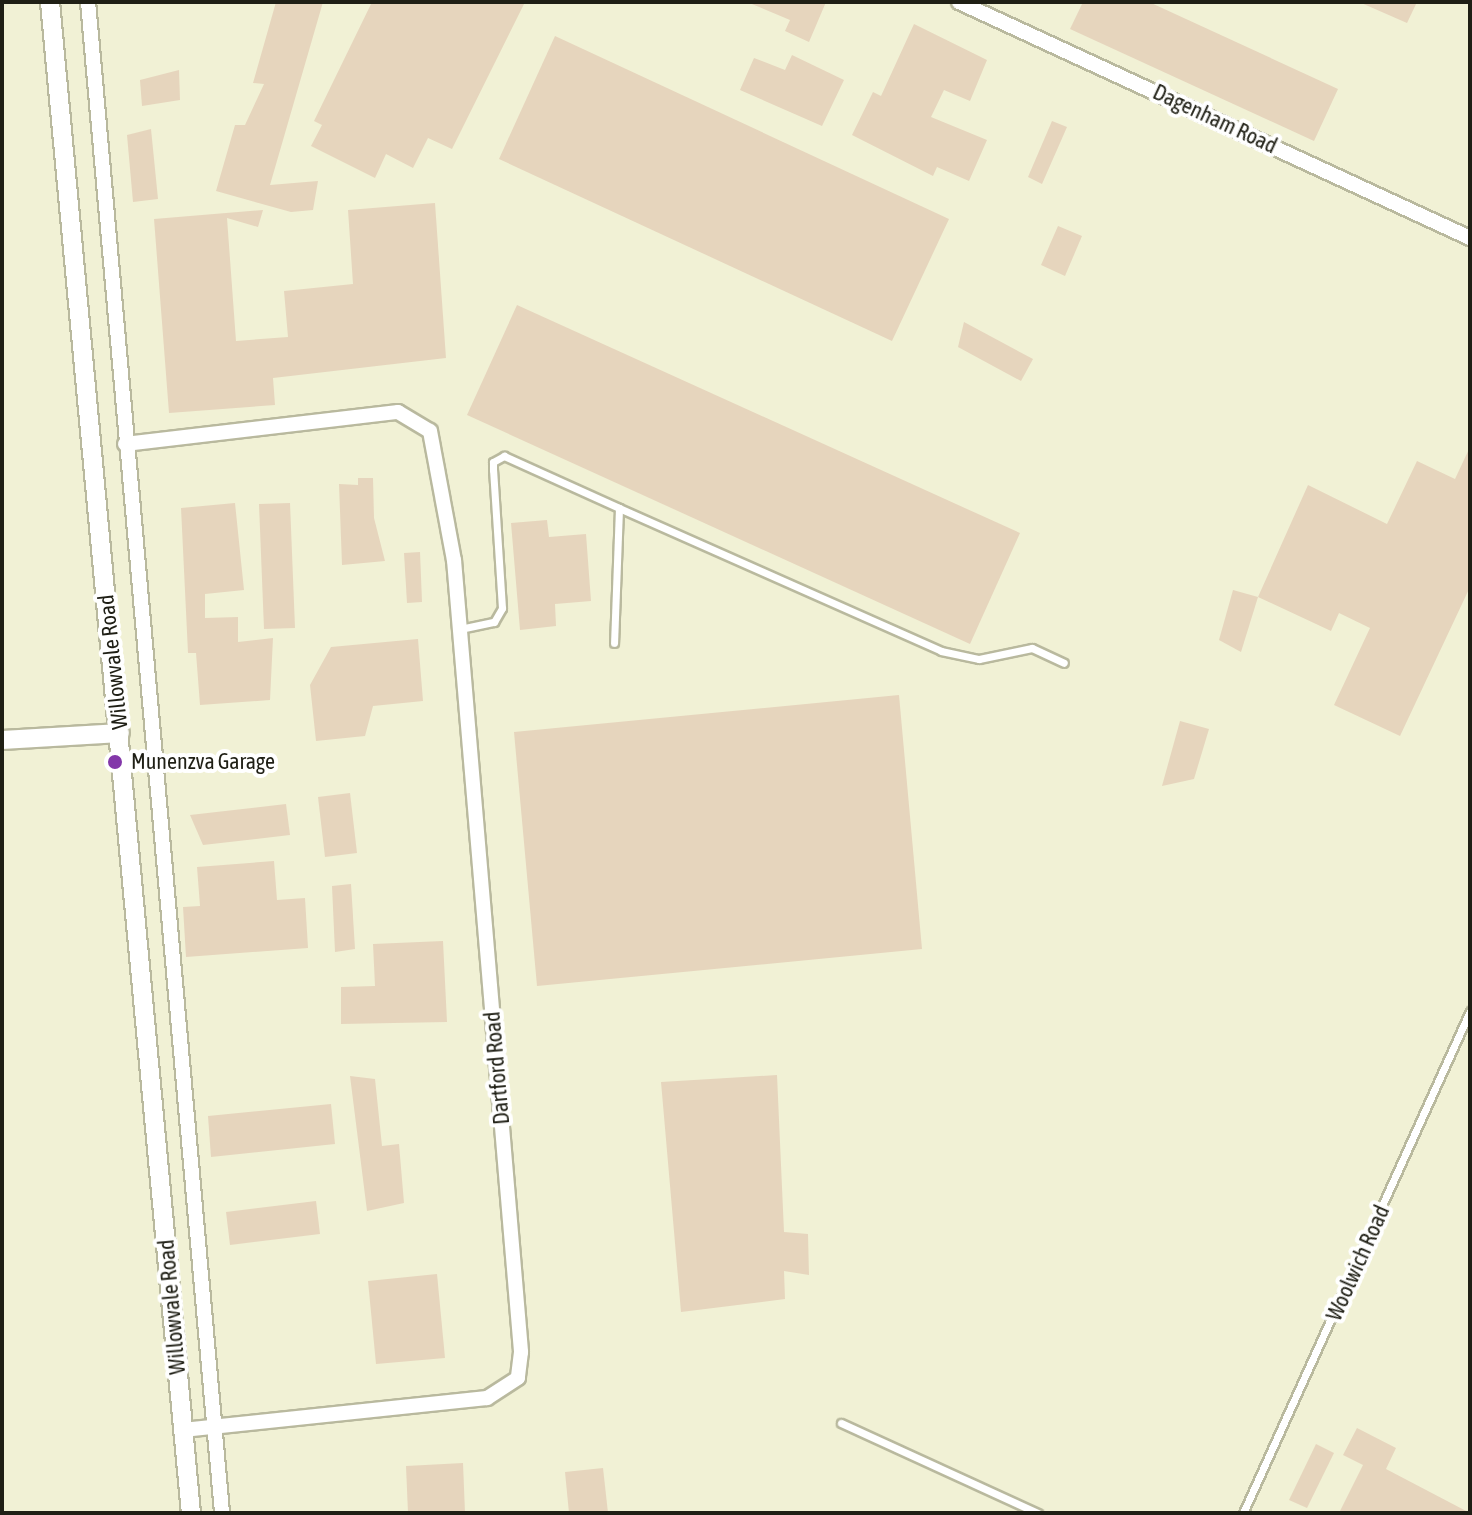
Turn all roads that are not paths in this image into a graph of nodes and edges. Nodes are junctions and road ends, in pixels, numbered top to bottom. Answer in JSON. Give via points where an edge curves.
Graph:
{"nodes":[{"id":1,"x":50,"y":2,"type":"edge"},
{"id":2,"x":88,"y":2,"type":"edge"},
{"id":3,"x":959,"y":2,"type":"edge"},
{"id":4,"x":1002,"y":2,"type":"edge"},
{"id":5,"x":994,"y":18,"type":"junction"},
{"id":6,"x":1470,"y":238,"type":"edge"},
{"id":7,"x":125,"y":444,"type":"junction"},
{"id":8,"x":619,"y":508,"type":"junction"},
{"id":9,"x":460,"y":629,"type":"junction"},
{"id":10,"x":614,"y":643,"type":"dead end"},
{"id":11,"x":1064,"y":663,"type":"dead end"},
{"id":12,"x":120,"y":733,"type":"junction"},
{"id":13,"x":2,"y":740,"type":"edge"},
{"id":14,"x":1470,"y":1011,"type":"edge"},
{"id":15,"x":841,"y":1423,"type":"dead end"},
{"id":16,"x":214,"y":1426,"type":"junction"},
{"id":17,"x":183,"y":1430,"type":"junction"},
{"id":18,"x":191,"y":1513,"type":"edge"},
{"id":19,"x":222,"y":1513,"type":"edge"},
{"id":20,"x":1038,"y":1513,"type":"edge"},
{"id":21,"x":1243,"y":1513,"type":"edge"}],
"edges":[{"from":1,"to":12,"type":"main road","name":"Willowvale Road"},
{"from":2,"to":7,"type":"street"},
{"from":3,"to":5,"type":"street","name":"Dagenham Road"},
{"from":4,"to":5,"type":"street"},
{"from":5,"to":6,"type":"street","name":"Dagenham Road"},
{"from":7,"to":9,"type":"street","name":"Dartford Road","via":[[398,412],[421,421],[437,448]]},
{"from":7,"to":16,"type":"street"},
{"from":8,"to":9,"type":"lane","via":[[497,456],[493,470],[502,608],[494,622]]},
{"from":8,"to":10,"type":"lane"},
{"from":8,"to":11,"type":"lane","via":[[941,651],[979,659],[1032,648]]},
{"from":9,"to":16,"type":"street","name":"Dartford Road","via":[[521,1368],[508,1390],[457,1404]]},
{"from":12,"to":13,"type":"main road"},
{"from":12,"to":17,"type":"main road","name":"Willowvale Road"},
{"from":14,"to":21,"type":"lane","name":"Woolwich Road"},
{"from":15,"to":20,"type":"lane"},
{"from":16,"to":17,"type":"street","name":"Dartford Road"},
{"from":16,"to":19,"type":"street"},
{"from":17,"to":18,"type":"main road","name":"Willowvale Road"}]}
